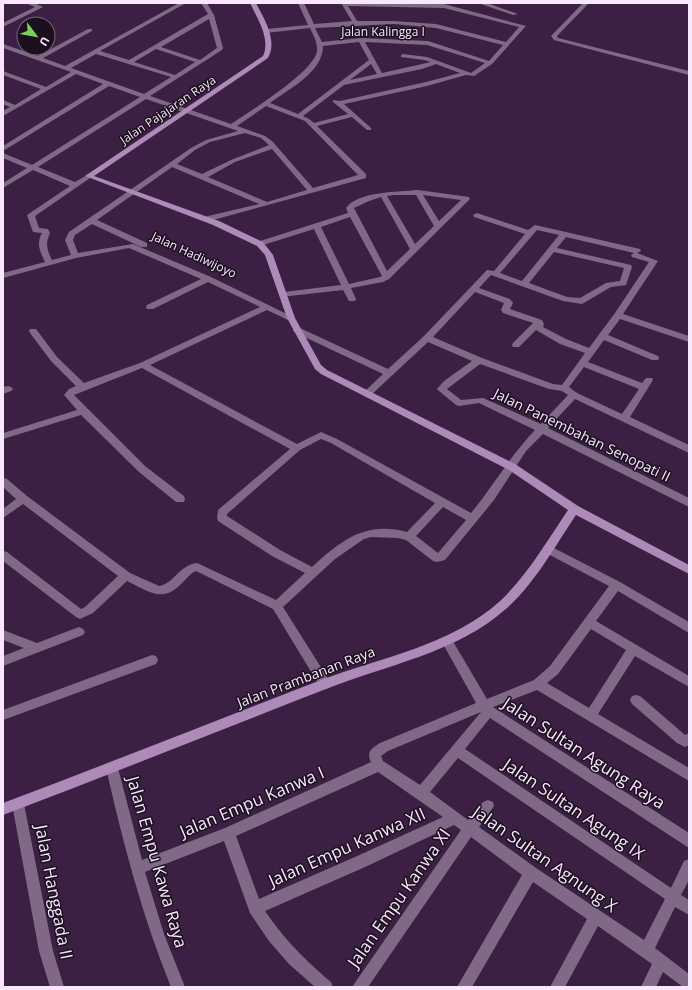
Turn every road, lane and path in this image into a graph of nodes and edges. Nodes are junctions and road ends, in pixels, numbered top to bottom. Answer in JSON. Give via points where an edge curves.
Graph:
{"nodes":[{"id":1,"x":28,"y":3,"type":"edge"},
{"id":2,"x":183,"y":3,"type":"edge"},
{"id":3,"x":204,"y":3,"type":"edge"},
{"id":4,"x":253,"y":3,"type":"edge"},
{"id":5,"x":301,"y":3,"type":"edge"},
{"id":6,"x":345,"y":3,"type":"edge"},
{"id":7,"x":454,"y":3,"type":"edge"},
{"id":8,"x":481,"y":3,"type":"edge"},
{"id":9,"x":586,"y":3,"type":"edge"},
{"id":10,"x":446,"y":6,"type":"edge"},
{"id":11,"x":515,"y":14,"type":"dead end"},
{"id":12,"x":211,"y":15,"type":"junction"},
{"id":13,"x":355,"y":22,"type":"junction"},
{"id":14,"x":3,"y":25,"type":"edge"},
{"id":15,"x":312,"y":26,"type":"junction"},
{"id":16,"x":90,"y":30,"type":"dead end"},
{"id":17,"x":266,"y":31,"type":"junction"},
{"id":18,"x":361,"y":40,"type":"junction"},
{"id":19,"x":320,"y":44,"type":"junction"},
{"id":20,"x":508,"y":44,"type":"junction"},
{"id":21,"x":3,"y":46,"type":"edge"},
{"id":22,"x":156,"y":47,"type":"junction"},
{"id":23,"x":398,"y":49,"type":"junction"},
{"id":24,"x":96,"y":52,"type":"junction"},
{"id":25,"x":39,"y":58,"type":"junction"},
{"id":26,"x":371,"y":61,"type":"junction"},
{"id":27,"x":130,"y":62,"type":"junction"},
{"id":28,"x":201,"y":62,"type":"junction"},
{"id":29,"x":437,"y":62,"type":"junction"},
{"id":30,"x":490,"y":63,"type":"junction"},
{"id":31,"x":66,"y":68,"type":"junction"},
{"id":32,"x":412,"y":69,"type":"junction"},
{"id":33,"x":76,"y":72,"type":"junction"},
{"id":34,"x":3,"y":73,"type":"edge"},
{"id":35,"x":466,"y":73,"type":"junction"},
{"id":36,"x":689,"y":73,"type":"edge"},
{"id":37,"x":380,"y":75,"type":"junction"},
{"id":38,"x":176,"y":77,"type":"junction"},
{"id":39,"x":344,"y":82,"type":"junction"},
{"id":40,"x":108,"y":84,"type":"junction"},
{"id":41,"x":46,"y":89,"type":"junction"},
{"id":42,"x":145,"y":97,"type":"junction"},
{"id":43,"x":323,"y":98,"type":"junction"},
{"id":44,"x":3,"y":102,"type":"edge"},
{"id":45,"x":265,"y":103,"type":"junction"},
{"id":46,"x":339,"y":103,"type":"junction"},
{"id":47,"x":15,"y":106,"type":"junction"},
{"id":48,"x":185,"y":112,"type":"junction"},
{"id":49,"x":3,"y":114,"type":"edge"},
{"id":50,"x":300,"y":115,"type":"junction"},
{"id":51,"x":353,"y":115,"type":"junction"},
{"id":52,"x":314,"y":125,"type":"junction"},
{"id":53,"x":232,"y":127,"type":"junction"},
{"id":54,"x":369,"y":129,"type":"dead end"},
{"id":55,"x":246,"y":131,"type":"junction"},
{"id":56,"x":274,"y":146,"type":"junction"},
{"id":57,"x":3,"y":148,"type":"edge"},
{"id":58,"x":3,"y":155,"type":"edge"},
{"id":59,"x":171,"y":164,"type":"junction"},
{"id":60,"x":33,"y":168,"type":"junction"},
{"id":61,"x":92,"y":174,"type":"junction"},
{"id":62,"x":202,"y":177,"type":"junction"},
{"id":63,"x":75,"y":185,"type":"junction"},
{"id":64,"x":3,"y":186,"type":"edge"},
{"id":65,"x":134,"y":190,"type":"junction"},
{"id":66,"x":311,"y":190,"type":"junction"},
{"id":67,"x":418,"y":192,"type":"junction"},
{"id":68,"x":383,"y":195,"type":"junction"},
{"id":69,"x":266,"y":204,"type":"junction"},
{"id":70,"x":352,"y":210,"type":"junction"},
{"id":71,"x":477,"y":215,"type":"dead end"},
{"id":72,"x":211,"y":220,"type":"junction"},
{"id":73,"x":92,"y":221,"type":"junction"},
{"id":74,"x":316,"y":224,"type":"junction"},
{"id":75,"x":438,"y":226,"type":"junction"},
{"id":76,"x":530,"y":233,"type":"junction"},
{"id":77,"x":564,"y":234,"type":"junction"},
{"id":78,"x":260,"y":244,"type":"junction"},
{"id":79,"x":644,"y":245,"type":"dead end"},
{"id":80,"x":552,"y":249,"type":"junction"},
{"id":81,"x":414,"y":250,"type":"junction"},
{"id":82,"x":636,"y":253,"type":"junction"},
{"id":83,"x":75,"y":256,"type":"junction"},
{"id":84,"x":49,"y":263,"type":"junction"},
{"id":85,"x":628,"y":267,"type":"junction"},
{"id":86,"x":493,"y":273,"type":"junction"},
{"id":87,"x":3,"y":276,"type":"edge"},
{"id":88,"x":386,"y":276,"type":"junction"},
{"id":89,"x":208,"y":278,"type":"junction"},
{"id":90,"x":524,"y":284,"type":"junction"},
{"id":91,"x":346,"y":287,"type":"junction"},
{"id":92,"x":474,"y":289,"type":"junction"},
{"id":93,"x":284,"y":294,"type":"junction"},
{"id":94,"x":352,"y":299,"type":"dead end"},
{"id":95,"x":150,"y":307,"type":"dead end"},
{"id":96,"x":266,"y":307,"type":"junction"},
{"id":97,"x":287,"y":309,"type":"junction"},
{"id":98,"x":618,"y":315,"type":"junction"},
{"id":99,"x":291,"y":318,"type":"junction"},
{"id":100,"x":538,"y":322,"type":"junction"},
{"id":101,"x":296,"y":330,"type":"junction"},
{"id":102,"x":33,"y":331,"type":"dead end"},
{"id":103,"x":602,"y":336,"type":"junction"},
{"id":104,"x":427,"y":338,"type":"junction"},
{"id":105,"x":689,"y":339,"type":"edge"},
{"id":106,"x":516,"y":345,"type":"dead end"},
{"id":107,"x":591,"y":352,"type":"junction"},
{"id":108,"x":655,"y":358,"type":"dead end"},
{"id":109,"x":479,"y":360,"type":"junction"},
{"id":110,"x":583,"y":362,"type":"junction"},
{"id":111,"x":143,"y":365,"type":"junction"},
{"id":112,"x":388,"y":373,"type":"junction"},
{"id":113,"x":83,"y":387,"type":"junction"},
{"id":114,"x":564,"y":388,"type":"junction"},
{"id":115,"x":367,"y":394,"type":"junction"},
{"id":116,"x":574,"y":395,"type":"junction"},
{"id":117,"x":83,"y":411,"type":"junction"},
{"id":118,"x":624,"y":419,"type":"junction"},
{"id":119,"x":542,"y":429,"type":"junction"},
{"id":120,"x":3,"y":436,"type":"edge"},
{"id":121,"x":297,"y":448,"type":"junction"},
{"id":122,"x":689,"y":449,"type":"edge"},
{"id":123,"x":512,"y":467,"type":"junction"},
{"id":124,"x":4,"y":482,"type":"dead end"},
{"id":125,"x":22,"y":499,"type":"junction"},
{"id":126,"x":180,"y":500,"type":"dead end"},
{"id":127,"x":442,"y":502,"type":"junction"},
{"id":128,"x":689,"y":503,"type":"edge"},
{"id":129,"x":574,"y":509,"type":"junction"},
{"id":130,"x":3,"y":514,"type":"edge"},
{"id":131,"x":473,"y":519,"type":"junction"},
{"id":132,"x":409,"y":537,"type":"junction"},
{"id":133,"x":548,"y":549,"type":"junction"},
{"id":134,"x":3,"y":555,"type":"edge"},
{"id":135,"x":689,"y":570,"type":"edge"},
{"id":136,"x":314,"y":572,"type":"junction"},
{"id":137,"x":126,"y":576,"type":"junction"},
{"id":138,"x":616,"y":585,"type":"junction"},
{"id":139,"x":277,"y":606,"type":"junction"},
{"id":140,"x":589,"y":622,"type":"junction"},
{"id":141,"x":689,"y":628,"type":"edge"},
{"id":142,"x":79,"y":632,"type":"dead end"},
{"id":143,"x":3,"y":635,"type":"edge"},
{"id":144,"x":447,"y":641,"type":"junction"},
{"id":145,"x":38,"y":648,"type":"junction"},
{"id":146,"x":633,"y":649,"type":"junction"},
{"id":147,"x":152,"y":660,"type":"dead end"},
{"id":148,"x":3,"y":661,"type":"edge"},
{"id":149,"x":689,"y":682,"type":"edge"},
{"id":150,"x":325,"y":684,"type":"junction"},
{"id":151,"x":538,"y":684,"type":"junction"},
{"id":152,"x":636,"y":700,"type":"dead end"},
{"id":153,"x":486,"y":708,"type":"junction"},
{"id":154,"x":3,"y":715,"type":"edge"},
{"id":155,"x":591,"y":715,"type":"junction"},
{"id":156,"x":689,"y":739,"type":"edge"},
{"id":157,"x":456,"y":750,"type":"junction"},
{"id":158,"x":380,"y":765,"type":"junction"},
{"id":159,"x":112,"y":768,"type":"junction"},
{"id":160,"x":689,"y":775,"type":"edge"},
{"id":161,"x":421,"y":793,"type":"junction"},
{"id":162,"x":18,"y":804,"type":"junction"},
{"id":163,"x":488,"y":806,"type":"dead end"},
{"id":164,"x":3,"y":809,"type":"edge"},
{"id":165,"x":454,"y":818,"type":"junction"},
{"id":166,"x":468,"y":829,"type":"junction"},
{"id":167,"x":228,"y":833,"type":"junction"},
{"id":168,"x":689,"y":842,"type":"edge"},
{"id":169,"x":689,"y":866,"type":"edge"},
{"id":170,"x":137,"y":868,"type":"junction"},
{"id":171,"x":531,"y":873,"type":"junction"},
{"id":172,"x":673,"y":897,"type":"junction"},
{"id":173,"x":255,"y":908,"type":"junction"},
{"id":174,"x":689,"y":908,"type":"edge"},
{"id":175,"x":596,"y":917,"type":"junction"},
{"id":176,"x":646,"y":950,"type":"junction"},
{"id":177,"x":661,"y":962,"type":"junction"},
{"id":178,"x":689,"y":983,"type":"edge"},
{"id":179,"x":57,"y":987,"type":"edge"},
{"id":180,"x":178,"y":987,"type":"edge"},
{"id":181,"x":326,"y":987,"type":"edge"},
{"id":182,"x":359,"y":987,"type":"edge"},
{"id":183,"x":464,"y":987,"type":"edge"},
{"id":184,"x":558,"y":987,"type":"edge"},
{"id":185,"x":648,"y":987,"type":"edge"}],
"edges":[{"from":1,"to":14,"type":"street","via":[[40,7]]},
{"from":2,"to":24,"type":"street"},
{"from":3,"to":12,"type":"street"},
{"from":4,"to":17,"type":"street","name":"Jalan Pajajaran Raya"},
{"from":5,"to":15,"type":"street"},
{"from":6,"to":10,"type":"street"},
{"from":6,"to":13,"type":"street"},
{"from":7,"to":10,"type":"street"},
{"from":8,"to":11,"type":"street"},
{"from":9,"to":36,"type":"street","via":[[555,38]]},
{"from":10,"to":20,"type":"street","via":[[522,26]]},
{"from":12,"to":22,"type":"street"},
{"from":12,"to":28,"type":"street","via":[[220,48]]},
{"from":13,"to":15,"type":"street"},
{"from":13,"to":20,"type":"street","via":[[435,26]]},
{"from":15,"to":17,"type":"street"},
{"from":15,"to":19,"type":"street"},
{"from":16,"to":25,"type":"street"},
{"from":17,"to":48,"type":"street","name":"Jalan Pajajaran Raya","via":[[270,51],[266,57]]},
{"from":18,"to":19,"type":"street","name":"Jalan Kalingga I"},
{"from":18,"to":23,"type":"street","name":"Jalan Kalingga I"},
{"from":18,"to":26,"type":"street"},
{"from":19,"to":45,"type":"street","via":[[319,56],[310,69]]},
{"from":20,"to":30,"type":"street"},
{"from":21,"to":25,"type":"street"},
{"from":22,"to":27,"type":"street"},
{"from":22,"to":28,"type":"street"},
{"from":23,"to":29,"type":"street"},
{"from":23,"to":30,"type":"street","name":"Jalan Kalingga I","via":[[429,43]]},
{"from":23,"to":32,"type":"street"},
{"from":24,"to":27,"type":"street"},
{"from":24,"to":31,"type":"street"},
{"from":25,"to":31,"type":"street"},
{"from":26,"to":37,"type":"street"},
{"from":26,"to":39,"type":"street"},
{"from":27,"to":38,"type":"street"},
{"from":28,"to":38,"type":"street"},
{"from":29,"to":32,"type":"street"},
{"from":29,"to":35,"type":"street"},
{"from":30,"to":35,"type":"street","via":[[473,74]]},
{"from":31,"to":33,"type":"street"},
{"from":32,"to":37,"type":"street"},
{"from":33,"to":40,"type":"street"},
{"from":33,"to":41,"type":"street"},
{"from":34,"to":41,"type":"street"},
{"from":35,"to":46,"type":"street"},
{"from":37,"to":39,"type":"street"},
{"from":38,"to":42,"type":"street"},
{"from":39,"to":43,"type":"street"},
{"from":40,"to":42,"type":"street"},
{"from":40,"to":57,"type":"street"},
{"from":41,"to":47,"type":"street"},
{"from":42,"to":48,"type":"street"},
{"from":42,"to":60,"type":"street"},
{"from":43,"to":46,"type":"street"},
{"from":43,"to":50,"type":"street"},
{"from":44,"to":47,"type":"street"},
{"from":45,"to":50,"type":"street"},
{"from":45,"to":53,"type":"street"},
{"from":46,"to":51,"type":"street"},
{"from":47,"to":49,"type":"street"},
{"from":48,"to":53,"type":"street"},
{"from":48,"to":61,"type":"street","name":"Jalan Pajajaran Raya"},
{"from":50,"to":52,"type":"street"},
{"from":51,"to":52,"type":"street"},
{"from":51,"to":54,"type":"street"},
{"from":52,"to":66,"type":"street","via":[[363,176]]},
{"from":53,"to":55,"type":"street"},
{"from":55,"to":56,"type":"street","via":[[263,137]]},
{"from":55,"to":59,"type":"street","via":[[203,144]]},
{"from":56,"to":62,"type":"street","via":[[233,161]]},
{"from":56,"to":66,"type":"street"},
{"from":58,"to":60,"type":"street"},
{"from":59,"to":62,"type":"street"},
{"from":59,"to":65,"type":"street"},
{"from":60,"to":63,"type":"street"},
{"from":60,"to":64,"type":"street"},
{"from":61,"to":63,"type":"street","name":"Jalan Pajajaran Raya"},
{"from":61,"to":65,"type":"street"},
{"from":62,"to":69,"type":"street"},
{"from":63,"to":84,"type":"street","name":"Jalan Pajajaran Raya","via":[[31,215],[36,230],[46,233],[42,241]]},
{"from":65,"to":72,"type":"street"},
{"from":65,"to":73,"type":"street"},
{"from":66,"to":69,"type":"street"},
{"from":67,"to":68,"type":"street","via":[[405,191]]},
{"from":67,"to":75,"type":"street"},
{"from":67,"to":75,"type":"street","via":[[465,199]]},
{"from":68,"to":70,"type":"street","via":[[356,203]]},
{"from":68,"to":81,"type":"street"},
{"from":69,"to":72,"type":"street"},
{"from":70,"to":74,"type":"street"},
{"from":70,"to":88,"type":"street"},
{"from":71,"to":76,"type":"street"},
{"from":72,"to":78,"type":"street"},
{"from":73,"to":83,"type":"street","via":[[69,238]]},
{"from":73,"to":97,"type":"street","name":"Jalan Hadiwijoyo","via":[[248,294]]},
{"from":74,"to":78,"type":"street"},
{"from":74,"to":91,"type":"street"},
{"from":75,"to":81,"type":"street"},
{"from":76,"to":77,"type":"street","via":[[537,227]]},
{"from":76,"to":86,"type":"street"},
{"from":77,"to":80,"type":"street"},
{"from":77,"to":82,"type":"street"},
{"from":78,"to":93,"type":"street","via":[[269,255]]},
{"from":79,"to":82,"type":"street"},
{"from":80,"to":85,"type":"street"},
{"from":80,"to":90,"type":"street"},
{"from":81,"to":88,"type":"street"},
{"from":82,"to":85,"type":"street"},
{"from":82,"to":98,"type":"street","via":[[654,261]]},
{"from":83,"to":84,"type":"street"},
{"from":83,"to":89,"type":"street","via":[[130,246]]},
{"from":84,"to":87,"type":"street"},
{"from":85,"to":90,"type":"street","via":[[623,283],[609,285],[582,300],[566,299]]},
{"from":86,"to":90,"type":"street"},
{"from":86,"to":92,"type":"street"},
{"from":88,"to":91,"type":"street","via":[[380,280]]},
{"from":89,"to":95,"type":"street"},
{"from":89,"to":96,"type":"street"},
{"from":91,"to":93,"type":"street"},
{"from":91,"to":94,"type":"street"},
{"from":92,"to":100,"type":"street","via":[[507,301],[509,303],[505,310]]},
{"from":92,"to":104,"type":"street"},
{"from":93,"to":97,"type":"street"},
{"from":96,"to":99,"type":"street"},
{"from":96,"to":111,"type":"street"},
{"from":97,"to":99,"type":"street"},
{"from":98,"to":103,"type":"street"},
{"from":98,"to":105,"type":"street"},
{"from":99,"to":101,"type":"street"},
{"from":100,"to":106,"type":"street"},
{"from":100,"to":107,"type":"street","via":[[538,328],[551,336]]},
{"from":101,"to":112,"type":"street"},
{"from":101,"to":115,"type":"street","via":[[302,336],[318,367]]},
{"from":102,"to":113,"type":"street","via":[[54,359]]},
{"from":103,"to":107,"type":"street"},
{"from":103,"to":108,"type":"street"},
{"from":104,"to":109,"type":"street"},
{"from":104,"to":112,"type":"street"},
{"from":107,"to":110,"type":"street"},
{"from":109,"to":114,"type":"street","via":[[552,387]]},
{"from":109,"to":119,"type":"street","name":"Jalan Panembahan Senopati II","via":[[442,389],[459,403],[479,399]]},
{"from":110,"to":114,"type":"street"},
{"from":110,"to":118,"type":"street","via":[[615,377],[647,383]]},
{"from":111,"to":113,"type":"street"},
{"from":111,"to":121,"type":"street"},
{"from":112,"to":115,"type":"street"},
{"from":113,"to":117,"type":"street","via":[[69,395]]},
{"from":114,"to":116,"type":"street"},
{"from":115,"to":123,"type":"street"},
{"from":116,"to":118,"type":"street"},
{"from":116,"to":119,"type":"street"},
{"from":117,"to":120,"type":"street"},
{"from":117,"to":126,"type":"street","via":[[142,469]]},
{"from":118,"to":122,"type":"street"},
{"from":119,"to":123,"type":"street","via":[[523,449]]},
{"from":119,"to":128,"type":"street","name":"Jalan Panembahan Senopati II"},
{"from":121,"to":127,"type":"street","via":[[313,438],[324,436]]},
{"from":121,"to":136,"type":"street","via":[[224,510],[222,516],[276,553]]},
{"from":123,"to":129,"type":"street"},
{"from":123,"to":131,"type":"street"},
{"from":124,"to":125,"type":"street"},
{"from":125,"to":130,"type":"street"},
{"from":125,"to":137,"type":"street"},
{"from":127,"to":131,"type":"street"},
{"from":127,"to":132,"type":"street"},
{"from":129,"to":133,"type":"street","name":"Jalan Prambanan Raya"},
{"from":129,"to":135,"type":"street"},
{"from":131,"to":132,"type":"street","via":[[440,558]]},
{"from":132,"to":136,"type":"street","via":[[371,533],[361,536],[331,556]]},
{"from":133,"to":138,"type":"street"},
{"from":133,"to":144,"type":"street","name":"Jalan Prambanan Raya","via":[[526,580],[503,605]]},
{"from":134,"to":137,"type":"street","via":[[80,614],[89,610]]},
{"from":136,"to":139,"type":"street"},
{"from":137,"to":139,"type":"street","via":[[163,591],[190,568],[197,566]]},
{"from":138,"to":140,"type":"street"},
{"from":138,"to":141,"type":"street"},
{"from":139,"to":150,"type":"street"},
{"from":140,"to":146,"type":"street"},
{"from":140,"to":151,"type":"street","via":[[554,670]]},
{"from":142,"to":145,"type":"street"},
{"from":143,"to":145,"type":"street"},
{"from":144,"to":150,"type":"street","name":"Jalan Prambanan Raya"},
{"from":144,"to":153,"type":"street","name":"Jalan Sultan Agung Raya"},
{"from":145,"to":148,"type":"street"},
{"from":146,"to":149,"type":"street"},
{"from":146,"to":155,"type":"street"},
{"from":147,"to":154,"type":"street"},
{"from":150,"to":159,"type":"street","name":"Jalan Prambanan Raya"},
{"from":151,"to":153,"type":"street"},
{"from":151,"to":155,"type":"street"},
{"from":152,"to":156,"type":"street","via":[[681,739]]},
{"from":153,"to":157,"type":"street"},
{"from":153,"to":158,"type":"street","via":[[378,750],[375,757]]},
{"from":153,"to":168,"type":"street","name":"Jalan Sultan Agung Raya"},
{"from":155,"to":160,"type":"street"},
{"from":157,"to":161,"type":"street"},
{"from":157,"to":172,"type":"street","name":"Jalan Sultan Agung IX"},
{"from":158,"to":161,"type":"street","name":"Jalan Sultan Agnung X"},
{"from":158,"to":167,"type":"street","name":"Jalan Empu Kanwa I"},
{"from":159,"to":162,"type":"street","name":"Jalan Prambanan Raya"},
{"from":159,"to":170,"type":"street","name":"Jalan Empu Kawa Raya"},
{"from":161,"to":165,"type":"street","name":"Jalan Sultan Agnung X"},
{"from":162,"to":164,"type":"street","name":"Jalan Prambanan Raya"},
{"from":162,"to":179,"type":"street","name":"Jalan Hanggada II","via":[[46,951]]},
{"from":163,"to":166,"type":"street","name":"Jalan Empu Kanwa XI"},
{"from":165,"to":166,"type":"street","name":"Jalan Sultan Agnung X"},
{"from":165,"to":173,"type":"street","name":"Jalan Empu Kanwa XII"},
{"from":166,"to":171,"type":"street","name":"Jalan Sultan Agnung X"},
{"from":166,"to":182,"type":"street","name":"Jalan Empu Kanwa XI"},
{"from":167,"to":170,"type":"street","name":"Jalan Empu Kanwa I"},
{"from":167,"to":173,"type":"street"},
{"from":169,"to":172,"type":"street"},
{"from":170,"to":180,"type":"street","name":"Jalan Empu Kawa Raya","via":[[163,953]]},
{"from":171,"to":175,"type":"street","name":"Jalan Sultan Agnung X"},
{"from":171,"to":183,"type":"street"},
{"from":172,"to":174,"type":"street","name":"Jalan Sultan Agung IX"},
{"from":172,"to":176,"type":"street"},
{"from":173,"to":181,"type":"street","via":[[294,959]]},
{"from":175,"to":176,"type":"street","name":"Jalan Sultan Agnung X"},
{"from":175,"to":184,"type":"street"},
{"from":176,"to":177,"type":"street","name":"Jalan Sultan Agnung X"},
{"from":177,"to":178,"type":"street","name":"Jalan Sultan Agnung X"},
{"from":177,"to":185,"type":"street"}]}
